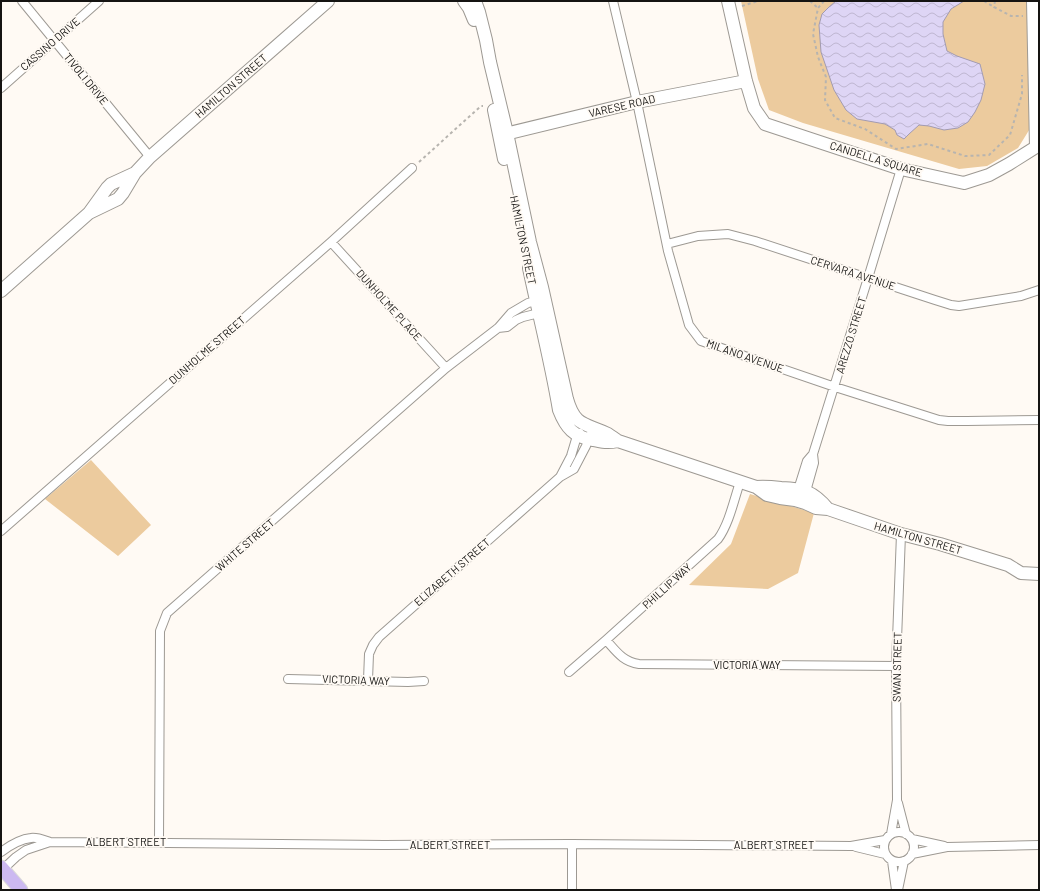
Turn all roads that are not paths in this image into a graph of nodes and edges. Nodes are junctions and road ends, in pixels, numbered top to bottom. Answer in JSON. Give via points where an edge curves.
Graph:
{"nodes":[{"id":1,"x":22,"y":1,"type":"edge"},
{"id":2,"x":99,"y":1,"type":"edge"},
{"id":3,"x":328,"y":1,"type":"edge"},
{"id":4,"x":464,"y":1,"type":"edge"},
{"id":5,"x":475,"y":1,"type":"edge"},
{"id":6,"x":613,"y":1,"type":"edge"},
{"id":7,"x":728,"y":1,"type":"edge"},
{"id":8,"x":1033,"y":10,"type":"edge"},
{"id":9,"x":55,"y":41,"type":"junction"},
{"id":10,"x":486,"y":58,"type":"junction"},
{"id":11,"x":746,"y":80,"type":"junction"},
{"id":12,"x":1,"y":88,"type":"edge"},
{"id":13,"x":638,"y":102,"type":"junction"},
{"id":14,"x":503,"y":134,"type":"junction"},
{"id":15,"x":1038,"y":147,"type":"edge"},
{"id":16,"x":150,"y":157,"type":"junction"},
{"id":17,"x":412,"y":168,"type":"road end"},
{"id":18,"x":900,"y":169,"type":"junction"},
{"id":19,"x":331,"y":242,"type":"junction"},
{"id":20,"x":667,"y":244,"type":"junction"},
{"id":21,"x":868,"y":278,"type":"junction"},
{"id":22,"x":1039,"y":290,"type":"edge"},
{"id":23,"x":1,"y":291,"type":"edge"},
{"id":24,"x":541,"y":306,"type":"junction"},
{"id":25,"x":498,"y":328,"type":"junction"},
{"id":26,"x":446,"y":368,"type":"junction"},
{"id":27,"x":835,"y":387,"type":"junction"},
{"id":28,"x":1039,"y":420,"type":"edge"},
{"id":29,"x":587,"y":433,"type":"junction"},
{"id":30,"x":560,"y":477,"type":"junction"},
{"id":31,"x":740,"y":482,"type":"junction"},
{"id":32,"x":800,"y":495,"type":"junction"},
{"id":33,"x":1,"y":530,"type":"edge"},
{"id":34,"x":901,"y":534,"type":"junction"},
{"id":35,"x":1008,"y":565,"type":"junction"},
{"id":36,"x":1039,"y":566,"type":"edge"},
{"id":37,"x":1039,"y":574,"type":"edge"},
{"id":38,"x":606,"y":640,"type":"junction"},
{"id":39,"x":896,"y":666,"type":"junction"},
{"id":40,"x":569,"y":672,"type":"dead end"},
{"id":41,"x":288,"y":679,"type":"dead end"},
{"id":42,"x":368,"y":680,"type":"junction"},
{"id":43,"x":424,"y":681,"type":"dead end"},
{"id":44,"x":897,"y":800,"type":"junction"},
{"id":45,"x":909,"y":836,"type":"junction"},
{"id":46,"x":888,"y":837,"type":"junction"},
{"id":47,"x":50,"y":842,"type":"junction"},
{"id":48,"x":158,"y":842,"type":"junction"},
{"id":49,"x":572,"y":844,"type":"junction"},
{"id":50,"x":1039,"y":845,"type":"edge"},
{"id":51,"x":851,"y":846,"type":"junction"},
{"id":52,"x":947,"y":847,"type":"junction"},
{"id":53,"x":1,"y":852,"type":"edge"},
{"id":54,"x":885,"y":854,"type":"junction"},
{"id":55,"x":912,"y":854,"type":"junction"},
{"id":56,"x":892,"y":860,"type":"junction"},
{"id":57,"x":904,"y":861,"type":"junction"},
{"id":58,"x":2,"y":869,"type":"edge"},
{"id":59,"x":21,"y":890,"type":"edge"},
{"id":60,"x":572,"y":890,"type":"edge"},
{"id":61,"x":897,"y":890,"type":"edge"}],
"edges":[{"from":1,"to":9,"type":"street","name":"TIVOLI DRIVE"},
{"from":2,"to":9,"type":"street","name":"CASSINO DRIVE"},
{"from":3,"to":16,"type":"street","name":"HAMILTON STREET"},
{"from":4,"to":10,"type":"street","name":"HAMILTON STREET","via":[[475,22]]},
{"from":5,"to":10,"type":"street","name":"HAMILTON STREET","via":[[482,20]]},
{"from":6,"to":13,"type":"street","name":"MILANO AVENUE"},
{"from":7,"to":11,"type":"street","name":"CANDELLA SQUARE"},
{"from":8,"to":15,"type":"street","name":"CANDELLA SQUARE"},
{"from":9,"to":12,"type":"street","name":"CASSINO DRIVE"},
{"from":9,"to":16,"type":"street","name":"TIVOLI DRIVE"},
{"from":10,"to":14,"type":"street","name":"HAMILTON STREET"},
{"from":11,"to":13,"type":"street","name":"VARESE ROAD"},
{"from":11,"to":18,"type":"street","name":"CANDELLA SQUARE","via":[[754,108],[764,124]]},
{"from":13,"to":14,"type":"street","name":"VARESE ROAD"},
{"from":13,"to":20,"type":"street","name":"MILANO AVENUE"},
{"from":14,"to":24,"type":"street","name":"HAMILTON STREET","via":[[527,255]]},
{"from":15,"to":18,"type":"street","name":"CANDELLA SQUARE","via":[[989,174],[964,183]]},
{"from":16,"to":23,"type":"street","name":"HAMILTON STREET","via":[[135,173],[106,188],[89,213]]},
{"from":17,"to":19,"type":"street","name":"DUNHOLME STREET"},
{"from":18,"to":21,"type":"street","name":"AREZZO STREET"},
{"from":19,"to":26,"type":"street","name":"DUNHOLME PLACE"},
{"from":19,"to":33,"type":"street","name":"DUNHOLME STREET"},
{"from":20,"to":21,"type":"street","name":"CERVARA AVENUE","via":[[698,236],[728,234]]},
{"from":20,"to":27,"type":"street","name":"MILANO AVENUE","via":[[689,325],[701,341]]},
{"from":21,"to":22,"type":"street","name":"CERVARA AVENUE","via":[[959,306],[1021,296]]},
{"from":21,"to":27,"type":"street","name":"AREZZO STREET"},
{"from":24,"to":25,"type":"street","name":"WHITE STREET","via":[[507,327]]},
{"from":24,"to":25,"type":"street","name":"WHITE STREET","via":[[528,303],[515,310]]},
{"from":24,"to":29,"type":"street","name":"HAMILTON STREET","via":[[559,410],[567,426]]},
{"from":25,"to":26,"type":"street","name":"WHITE STREET"},
{"from":26,"to":48,"type":"street","name":"WHITE STREET","via":[[167,613],[160,630]]},
{"from":27,"to":28,"type":"street","name":"MILANO AVENUE","via":[[940,420]]},
{"from":27,"to":32,"type":"street","name":"AREZZO STREET","via":[[813,454],[807,461]]},
{"from":29,"to":30,"type":"street","name":"ELIZABETH STREET"},
{"from":29,"to":30,"type":"street","name":"ELIZABETH STREET","via":[[574,469]]},
{"from":29,"to":31,"type":"street","name":"HAMILTON STREET","via":[[606,443],[618,441]]},
{"from":30,"to":42,"type":"street","name":"ELIZABETH STREET","via":[[379,637],[369,654]]},
{"from":31,"to":32,"type":"street","name":"HAMILTON STREET","via":[[756,487],[767,495],[780,498]]},
{"from":31,"to":38,"type":"street","name":"PHILLIP WAY","via":[[726,525],[718,539]]},
{"from":32,"to":34,"type":"street","name":"HAMILTON STREET","via":[[816,508],[828,509]]},
{"from":34,"to":35,"type":"street","name":"HAMILTON STREET"},
{"from":34,"to":39,"type":"street","name":"SWAN STREET"},
{"from":35,"to":36,"type":"street","name":"HAMILTON STREET"},
{"from":35,"to":37,"type":"street","name":"HAMILTON STREET","via":[[1021,572]]},
{"from":38,"to":39,"type":"street","name":"VICTORIA WAY","via":[[623,658],[639,664]]},
{"from":38,"to":40,"type":"street","name":"PHILLIP WAY"},
{"from":39,"to":44,"type":"street","name":"SWAN STREET"},
{"from":41,"to":42,"type":"street","name":"VICTORIA WAY"},
{"from":42,"to":43,"type":"street","name":"VICTORIA WAY"},
{"from":44,"to":45,"type":"street","name":"SWAN STREET"},
{"from":44,"to":46,"type":"street","name":"SWAN STREET"},
{"from":45,"to":46,"type":"street","via":[[899,832]]},
{"from":45,"to":52,"type":"street"},
{"from":45,"to":55,"type":"street","via":[[914,845]]},
{"from":46,"to":51,"type":"street","name":"ALBERT STREET"},
{"from":46,"to":54,"type":"street","via":[[883,845]]},
{"from":47,"to":48,"type":"street","name":"ALBERT STREET"},
{"from":47,"to":53,"type":"street","name":"ALBERT STREET","via":[[31,838]]},
{"from":47,"to":58,"type":"street","name":"ALBERT STREET","via":[[26,850]]},
{"from":48,"to":49,"type":"street","name":"ALBERT STREET"},
{"from":49,"to":51,"type":"street","name":"ALBERT STREET"},
{"from":49,"to":60,"type":"street"},
{"from":50,"to":52,"type":"street"},
{"from":51,"to":54,"type":"street","name":"ALBERT STREET"},
{"from":52,"to":55,"type":"street"},
{"from":54,"to":56,"type":"street"},
{"from":55,"to":57,"type":"street"},
{"from":56,"to":57,"type":"street"},
{"from":56,"to":61,"type":"street"},
{"from":57,"to":61,"type":"street"},
{"from":58,"to":59,"type":"main road"}]}
